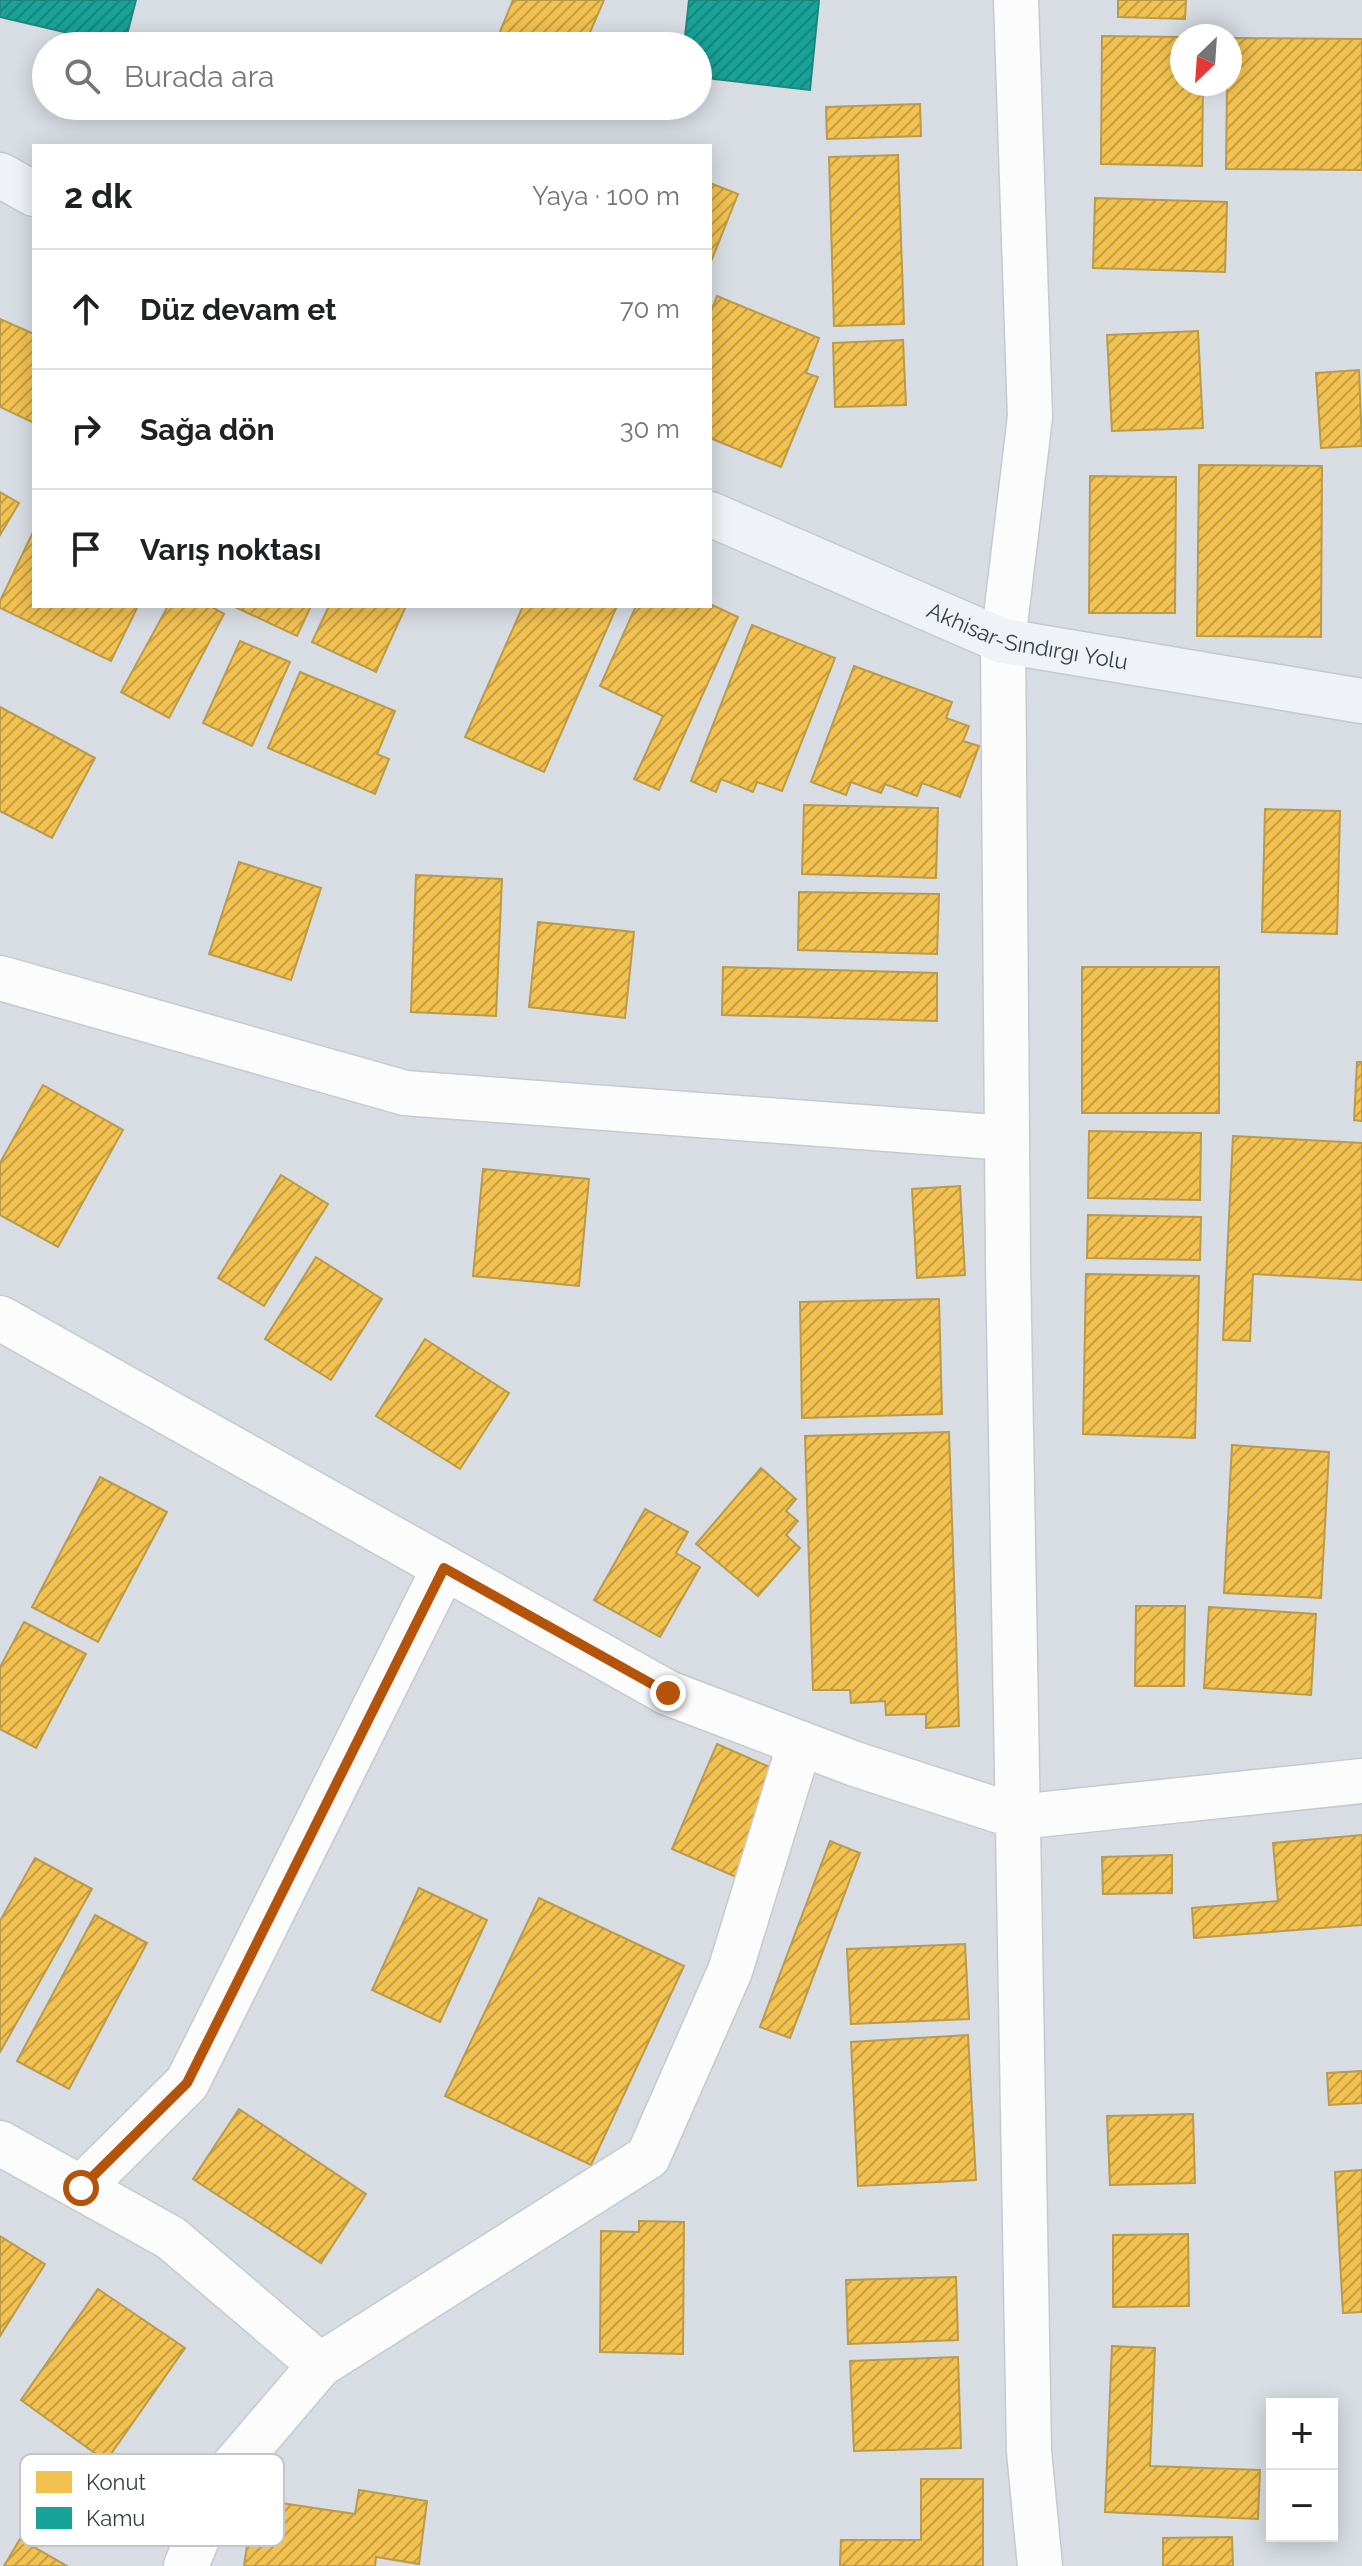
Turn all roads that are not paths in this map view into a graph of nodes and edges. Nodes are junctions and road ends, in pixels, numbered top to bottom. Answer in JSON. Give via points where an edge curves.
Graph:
{"nodes":[{"id":1,"x":1016,"y":0,"type":"edge"},
{"id":2,"x":0,"y":175,"type":"edge"},
{"id":3,"x":32,"y":193,"type":"edge"},
{"id":4,"x":712,"y":515,"type":"edge"},
{"id":5,"x":1003,"y":641,"type":"junction"},
{"id":6,"x":1362,"y":701,"type":"edge"},
{"id":7,"x":0,"y":978,"type":"edge"},
{"id":8,"x":1007,"y":1138,"type":"junction"},
{"id":9,"x":0,"y":1318,"type":"edge"},
{"id":10,"x":444,"y":1568,"type":"junction"},
{"id":11,"x":800,"y":1743,"type":"junction"},
{"id":12,"x":1362,"y":1781,"type":"edge"},
{"id":13,"x":1018,"y":1817,"type":"junction"},
{"id":14,"x":0,"y":2143,"type":"edge"},
{"id":15,"x":81,"y":2188,"type":"junction"},
{"id":16,"x":320,"y":2365,"type":"junction"},
{"id":17,"x":244,"y":2454,"type":"edge"},
{"id":18,"x":194,"y":2546,"type":"edge"},
{"id":19,"x":186,"y":2566,"type":"edge"},
{"id":20,"x":1040,"y":2566,"type":"edge"}],
"edges":[{"from":1,"to":5,"type":"street","via":[[1030,417]]},
{"from":2,"to":3,"type":"main road"},
{"from":4,"to":5,"type":"main road","name":"Akhisar-Sındırgı Yolu"},
{"from":5,"to":6,"type":"main road","name":"Akhisar-Sındırgı Yolu"},
{"from":5,"to":8,"type":"street"},
{"from":7,"to":8,"type":"street","via":[[405,1093]]},
{"from":8,"to":13,"type":"street"},
{"from":9,"to":10,"type":"street"},
{"from":10,"to":11,"type":"street","via":[[668,1693]]},
{"from":10,"to":15,"type":"street","via":[[187,2083]]},
{"from":11,"to":13,"type":"street"},
{"from":11,"to":16,"type":"street","via":[[730,1971],[648,2157]]},
{"from":12,"to":13,"type":"street"},
{"from":13,"to":20,"type":"street","via":[[1029,2451]]},
{"from":14,"to":15,"type":"street"},
{"from":15,"to":16,"type":"street","via":[[171,2238]]},
{"from":16,"to":17,"type":"street"},
{"from":18,"to":19,"type":"street"}]}
